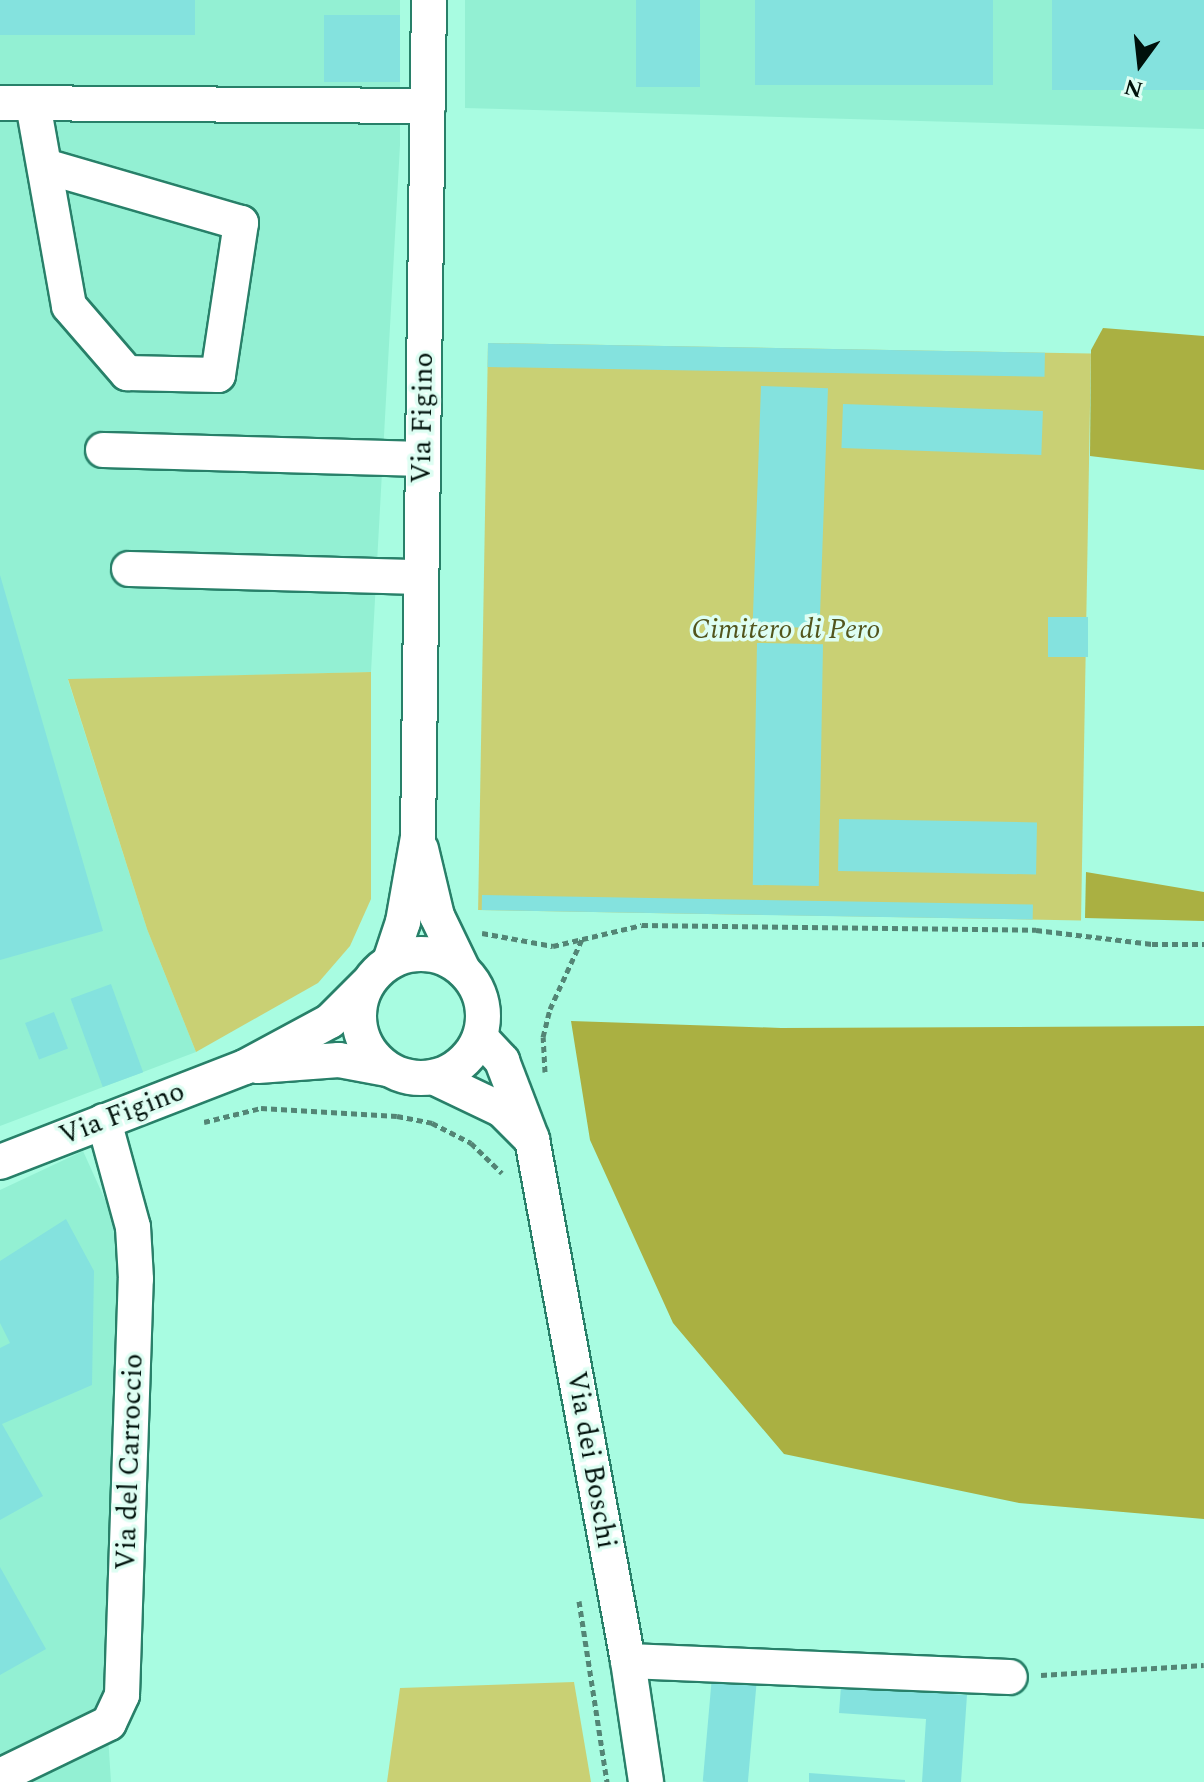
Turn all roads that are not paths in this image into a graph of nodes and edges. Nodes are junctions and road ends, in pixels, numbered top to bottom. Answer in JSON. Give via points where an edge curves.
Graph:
{"nodes":[{"id":1,"x":429,"y":0,"type":"edge"},
{"id":2,"x":17,"y":104,"type":"edge"},
{"id":3,"x":428,"y":106,"type":"junction"},
{"id":4,"x":45,"y":166,"type":"junction"},
{"id":5,"x":103,"y":450,"type":"dead end"},
{"id":6,"x":423,"y":459,"type":"junction"},
{"id":7,"x":129,"y":569,"type":"dead end"},
{"id":8,"x":421,"y":577,"type":"junction"},
{"id":9,"x":418,"y":837,"type":"junction"},
{"id":10,"x":463,"y":970,"type":"junction"},
{"id":11,"x":379,"y":972,"type":"junction"},
{"id":12,"x":480,"y":1037,"type":"junction"},
{"id":13,"x":245,"y":1067,"type":"junction"},
{"id":14,"x":387,"y":1069,"type":"junction"},
{"id":15,"x":435,"y":1078,"type":"junction"},
{"id":16,"x":104,"y":1121,"type":"junction"},
{"id":17,"x":532,"y":1139,"type":"junction"},
{"id":18,"x":0,"y":1162,"type":"edge"},
{"id":19,"x":628,"y":1661,"type":"junction"},
{"id":20,"x":1010,"y":1677,"type":"road end"},
{"id":21,"x":0,"y":1776,"type":"edge"},
{"id":22,"x":646,"y":1782,"type":"edge"}],
"edges":[{"from":1,"to":3,"type":"street","name":"Via Figino"},
{"from":2,"to":3,"type":"street"},
{"from":2,"to":4,"type":"street"},
{"from":3,"to":6,"type":"street","name":"Via Figino"},
{"from":4,"to":4,"type":"street","via":[[241,223],[218,375],[127,373],[69,306]]},
{"from":5,"to":6,"type":"street"},
{"from":6,"to":8,"type":"street","name":"Via Figino"},
{"from":7,"to":8,"type":"street"},
{"from":8,"to":9,"type":"street","name":"Via Figino"},
{"from":9,"to":10,"type":"street","name":"Via Figino","via":[[437,916]]},
{"from":9,"to":11,"type":"street","name":"Via Figino","via":[[403,922]]},
{"from":10,"to":11,"type":"street","via":[[428,954],[409,955]]},
{"from":10,"to":12,"type":"street","via":[[482,1001]]},
{"from":11,"to":13,"type":"street","name":"Via Figino","via":[[330,1021]]},
{"from":11,"to":14,"type":"street","via":[[359,1005],[358,1027],[370,1054]]},
{"from":12,"to":15,"type":"street","via":[[464,1061]]},
{"from":12,"to":17,"type":"street","name":"Via dei Boschi","via":[[502,1061]]},
{"from":13,"to":14,"type":"street","name":"Via Figino","via":[[339,1060]]},
{"from":13,"to":16,"type":"street","name":"Via Figino"},
{"from":14,"to":15,"type":"street","via":[[402,1077]]},
{"from":15,"to":17,"type":"street","via":[[502,1110]]},
{"from":16,"to":18,"type":"street","name":"Via Figino"},
{"from":16,"to":21,"type":"street","name":"Via del Carroccio","via":[[133,1227],[136,1279],[122,1695],[109,1723]]},
{"from":17,"to":19,"type":"street","name":"Via dei Boschi"},
{"from":19,"to":20,"type":"street"},
{"from":19,"to":22,"type":"street","name":"Via dei Boschi"}]}
